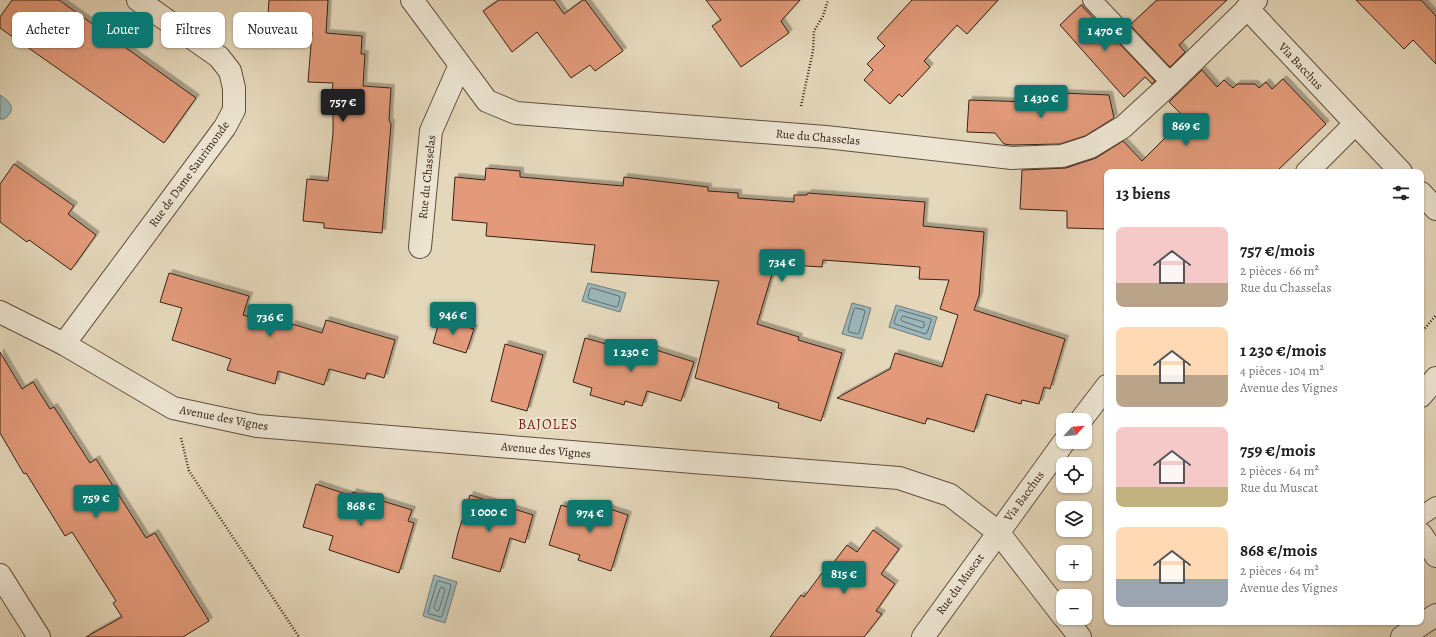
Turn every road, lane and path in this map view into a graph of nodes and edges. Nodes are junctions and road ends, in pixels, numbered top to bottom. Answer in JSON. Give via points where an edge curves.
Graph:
{"nodes":[{"id":1,"x":138,"y":0,"type":"edge"},
{"id":2,"x":412,"y":0,"type":"edge"},
{"id":3,"x":828,"y":0,"type":"edge"},
{"id":4,"x":1092,"y":0,"type":"edge"},
{"id":5,"x":1251,"y":4,"type":"edge"},
{"id":6,"x":460,"y":65,"type":"junction"},
{"id":7,"x":1171,"y":83,"type":"junction"},
{"id":8,"x":1355,"y":124,"type":"junction"},
{"id":9,"x":795,"y":134,"type":"junction"},
{"id":10,"x":1310,"y":169,"type":"edge"},
{"id":11,"x":1398,"y":169,"type":"edge"},
{"id":12,"x":1424,"y":196,"type":"edge"},
{"id":13,"x":1436,"y":209,"type":"edge"},
{"id":14,"x":420,"y":247,"type":"dead end"},
{"id":15,"x":0,"y":312,"type":"edge"},
{"id":16,"x":1436,"y":315,"type":"edge"},
{"id":17,"x":1424,"y":329,"type":"edge"},
{"id":18,"x":64,"y":344,"type":"junction"},
{"id":19,"x":1436,"y":378,"type":"edge"},
{"id":20,"x":1104,"y":390,"type":"edge"},
{"id":21,"x":1424,"y":392,"type":"edge"},
{"id":22,"x":173,"y":408,"type":"junction"},
{"id":23,"x":1086,"y":413,"type":"edge"},
{"id":24,"x":1059,"y":449,"type":"edge"},
{"id":25,"x":1436,"y":506,"type":"edge"},
{"id":26,"x":1424,"y":514,"type":"edge"},
{"id":27,"x":998,"y":532,"type":"junction"},
{"id":28,"x":1424,"y":538,"type":"edge"},
{"id":29,"x":1436,"y":556,"type":"edge"},
{"id":30,"x":0,"y":575,"type":"edge"},
{"id":31,"x":1056,"y":607,"type":"edge"},
{"id":32,"x":1436,"y":615,"type":"edge"},
{"id":33,"x":1424,"y":623,"type":"edge"},
{"id":34,"x":1070,"y":625,"type":"edge"},
{"id":35,"x":1421,"y":625,"type":"edge"},
{"id":36,"x":39,"y":637,"type":"edge"},
{"id":37,"x":299,"y":637,"type":"edge"},
{"id":38,"x":923,"y":637,"type":"edge"},
{"id":39,"x":1080,"y":637,"type":"edge"},
{"id":40,"x":1402,"y":637,"type":"edge"}],
"edges":[{"from":1,"to":18,"type":"street","name":"Rue de Dame Saurimonde","via":[[219,57],[230,71],[234,88],[234,110],[225,127]]},
{"from":2,"to":6,"type":"street","name":"Rue du Chasselas"},
{"from":3,"to":9,"type":"path","via":[[823,16],[814,31],[813,51]]},
{"from":4,"to":7,"type":"lane"},
{"from":5,"to":7,"type":"street","name":"Via Bacchus"},
{"from":5,"to":8,"type":"street","name":"Via Bacchus"},
{"from":6,"to":9,"type":"street","name":"Rue du Chasselas","via":[[487,101],[516,113]]},
{"from":6,"to":14,"type":"street","name":"Rue du Chasselas","via":[[431,131]]},
{"from":7,"to":9,"type":"street","name":"Rue du Chasselas","via":[[1123,127],[1090,147],[1062,156],[1012,158]]},
{"from":8,"to":10,"type":"street"},
{"from":8,"to":11,"type":"street","name":"Via Bacchus"},
{"from":12,"to":13,"type":"street"},
{"from":15,"to":18,"type":"street","name":"Avenue des Vignes"},
{"from":16,"to":17,"type":"path"},
{"from":18,"to":22,"type":"street","name":"Avenue des Vignes"},
{"from":19,"to":21,"type":"street"},
{"from":20,"to":23,"type":"street"},
{"from":22,"to":27,"type":"street","name":"Avenue des Vignes","via":[[257,426],[899,478],[950,495]]},
{"from":22,"to":37,"type":"path","via":[[189,472]]},
{"from":24,"to":27,"type":"street","name":"Via Bacchus"},
{"from":25,"to":26,"type":"lane"},
{"from":27,"to":31,"type":"street","name":"Avenue des Vignes"},
{"from":27,"to":38,"type":"street","name":"Rue du Muscat"},
{"from":28,"to":29,"type":"street"},
{"from":30,"to":36,"type":"street"},
{"from":32,"to":33,"type":"street"},
{"from":34,"to":39,"type":"street","name":"Avenue des Vignes"},
{"from":35,"to":40,"type":"street"}]}
